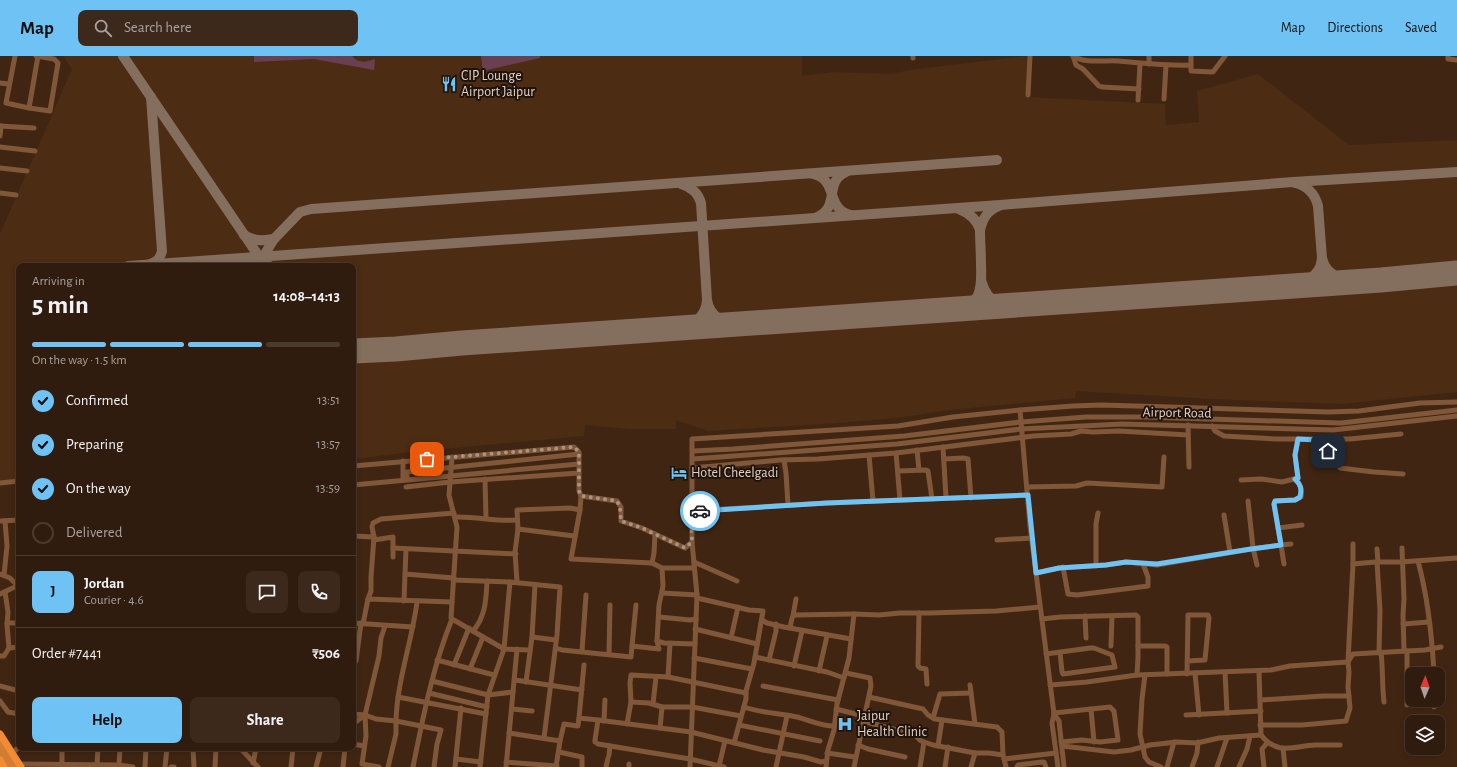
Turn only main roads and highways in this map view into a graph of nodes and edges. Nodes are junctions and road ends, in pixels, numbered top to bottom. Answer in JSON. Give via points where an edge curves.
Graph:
{"nodes":[{"id":1,"x":0,"y":734,"type":"edge"},
{"id":2,"x":0,"y":743,"type":"edge"},
{"id":3,"x":0,"y":752,"type":"edge"},
{"id":4,"x":0,"y":760,"type":"edge"},
{"id":5,"x":18,"y":766,"type":"edge"},
{"id":6,"x":4,"y":767,"type":"edge"},
{"id":7,"x":9,"y":767,"type":"edge"}],
"edges":[{"from":1,"to":5,"type":"highway"},
{"from":2,"to":5,"type":"main road"},
{"from":3,"to":7,"type":"main road"},
{"from":4,"to":6,"type":"highway"}]}
